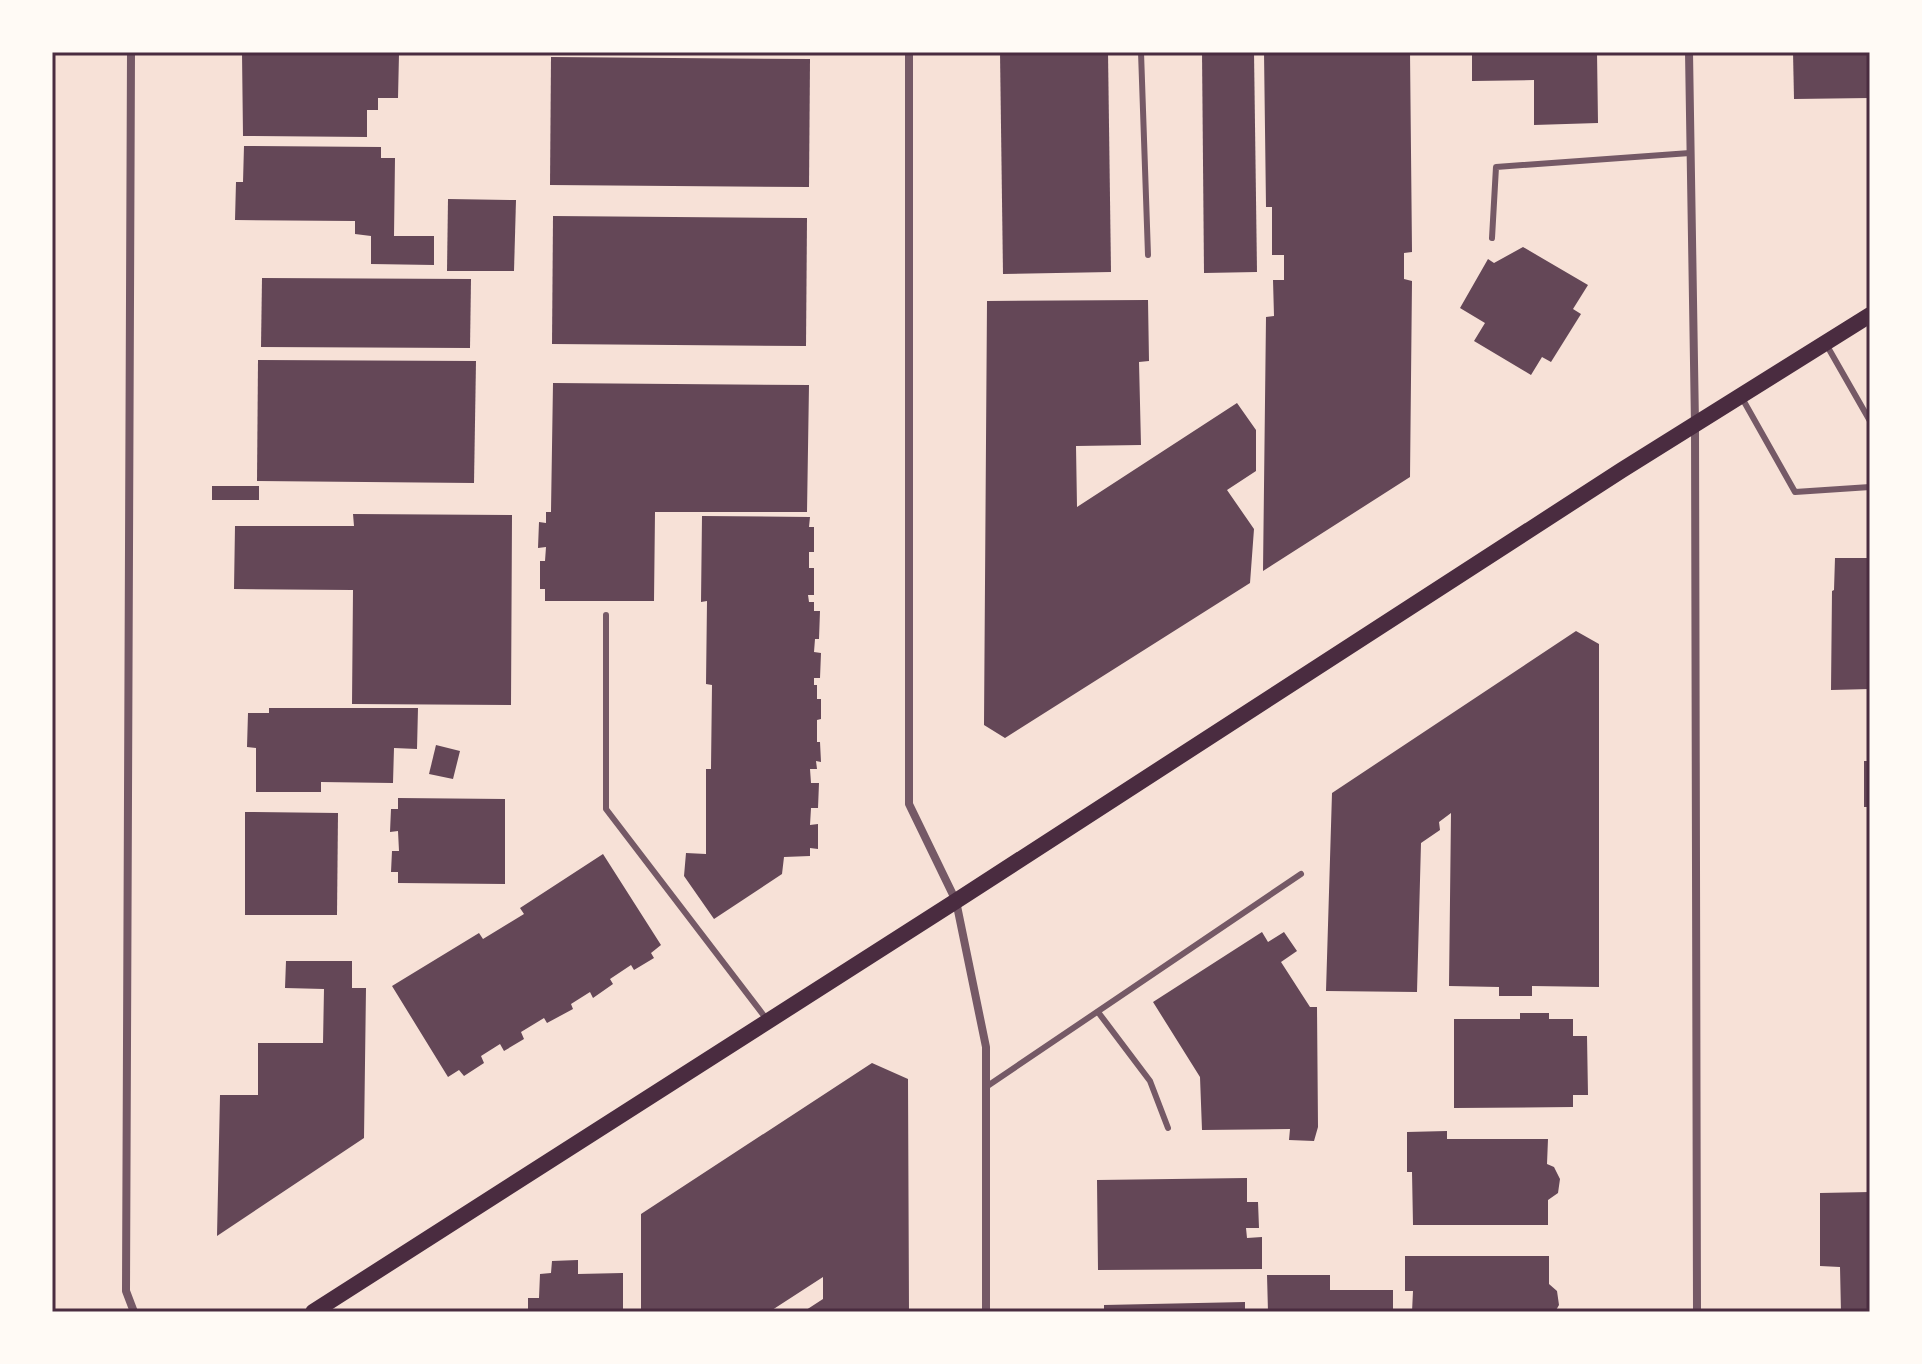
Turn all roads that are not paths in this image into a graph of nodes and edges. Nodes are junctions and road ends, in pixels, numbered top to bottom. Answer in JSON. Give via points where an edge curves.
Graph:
{"nodes":[{"id":1,"x":131,"y":52,"type":"edge"},
{"id":2,"x":909,"y":52,"type":"edge"},
{"id":3,"x":1141,"y":52,"type":"edge"},
{"id":4,"x":1689,"y":52,"type":"edge"},
{"id":5,"x":1690,"y":153,"type":"junction"},
{"id":6,"x":1492,"y":238,"type":"dead end"},
{"id":7,"x":1148,"y":255,"type":"dead end"},
{"id":8,"x":1870,"y":315,"type":"edge"},
{"id":9,"x":1826,"y":343,"type":"junction"},
{"id":10,"x":1740,"y":395,"type":"junction"},
{"id":11,"x":1870,"y":421,"type":"edge"},
{"id":12,"x":1695,"y":424,"type":"junction"},
{"id":13,"x":1870,"y":487,"type":"edge"},
{"id":14,"x":606,"y":615,"type":"dead end"},
{"id":15,"x":1301,"y":874,"type":"dead end"},
{"id":16,"x":956,"y":901,"type":"junction"},
{"id":17,"x":1098,"y":1012,"type":"junction"},
{"id":18,"x":768,"y":1021,"type":"junction"},
{"id":19,"x":986,"y":1087,"type":"junction"},
{"id":20,"x":1168,"y":1128,"type":"dead end"},
{"id":21,"x":134,"y":1312,"type":"edge"},
{"id":22,"x":313,"y":1312,"type":"edge"},
{"id":23,"x":986,"y":1312,"type":"edge"},
{"id":24,"x":1697,"y":1312,"type":"edge"}],
"edges":[{"from":1,"to":21,"type":"street","via":[[126,1291]]},
{"from":2,"to":16,"type":"street","via":[[909,804]]},
{"from":3,"to":7,"type":"lane"},
{"from":4,"to":5,"type":"street"},
{"from":5,"to":6,"type":"lane","via":[[1496,167]]},
{"from":5,"to":12,"type":"street"},
{"from":8,"to":9,"type":"main road"},
{"from":9,"to":10,"type":"main road"},
{"from":9,"to":11,"type":"lane"},
{"from":10,"to":12,"type":"main road"},
{"from":10,"to":13,"type":"lane","via":[[1795,492]]},
{"from":12,"to":16,"type":"main road"},
{"from":12,"to":24,"type":"street"},
{"from":14,"to":18,"type":"lane","via":[[606,809]]},
{"from":15,"to":17,"type":"lane"},
{"from":16,"to":18,"type":"main road"},
{"from":16,"to":19,"type":"street","via":[[986,1047]]},
{"from":17,"to":19,"type":"lane"},
{"from":17,"to":20,"type":"lane","via":[[1150,1081]]},
{"from":18,"to":22,"type":"main road"},
{"from":19,"to":23,"type":"street"}]}
